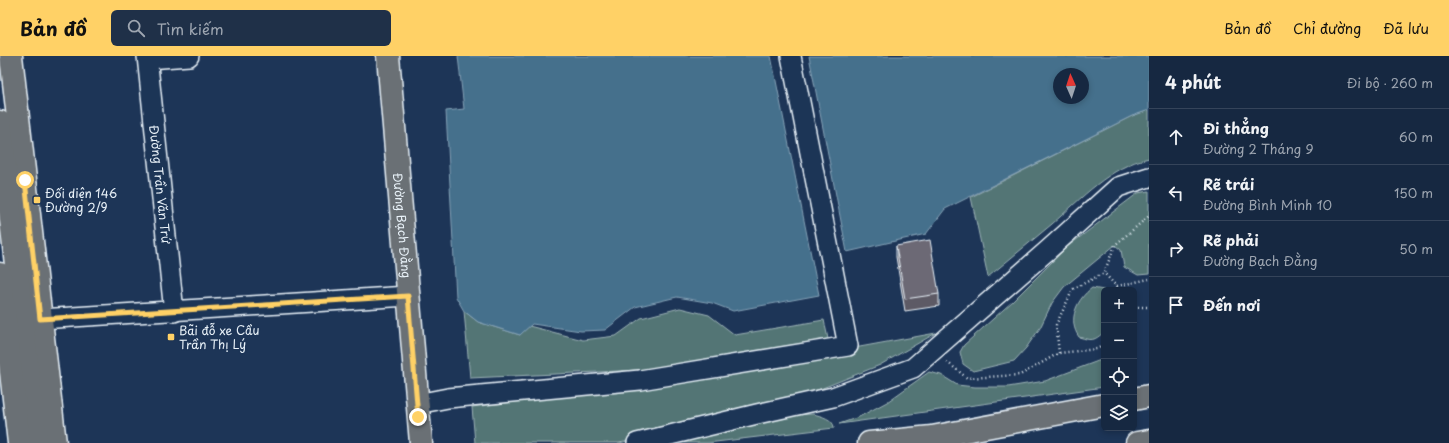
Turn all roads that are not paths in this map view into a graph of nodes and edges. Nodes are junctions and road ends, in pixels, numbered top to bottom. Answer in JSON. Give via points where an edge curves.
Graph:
{"nodes":[{"id":1,"x":11,"y":56,"type":"edge"},
{"id":2,"x":189,"y":56,"type":"edge"},
{"id":3,"x":388,"y":56,"type":"edge"},
{"id":4,"x":790,"y":56,"type":"edge"},
{"id":5,"x":147,"y":57,"type":"edge"},
{"id":6,"x":0,"y":122,"type":"edge"},
{"id":7,"x":1149,"y":177,"type":"edge"},
{"id":8,"x":0,"y":274,"type":"edge"},
{"id":9,"x":408,"y":296,"type":"junction"},
{"id":10,"x":174,"y":312,"type":"junction"},
{"id":11,"x":40,"y":319,"type":"junction"},
{"id":12,"x":417,"y":404,"type":"junction"},
{"id":13,"x":1101,"y":406,"type":"edge"},
{"id":14,"x":932,"y":437,"type":"junction"},
{"id":15,"x":19,"y":443,"type":"edge"},
{"id":16,"x":36,"y":443,"type":"edge"},
{"id":17,"x":55,"y":443,"type":"edge"},
{"id":18,"x":421,"y":443,"type":"edge"},
{"id":19,"x":637,"y":443,"type":"edge"},
{"id":20,"x":869,"y":443,"type":"edge"},
{"id":21,"x":908,"y":443,"type":"edge"}],
"edges":[{"from":1,"to":11,"type":"main road"},
{"from":2,"to":5,"type":"street"},
{"from":3,"to":9,"type":"main road","name":"Đường Bạch Đằng"},
{"from":4,"to":12,"type":"street","via":[[848,346],[640,380],[448,398]]},
{"from":5,"to":10,"type":"street","name":"Đường Trần Văn Trứ"},
{"from":6,"to":16,"type":"main road"},
{"from":7,"to":19,"type":"street","via":[[1118,187],[913,368],[833,397]]},
{"from":8,"to":15,"type":"main road"},
{"from":9,"to":10,"type":"street"},
{"from":9,"to":12,"type":"main road","name":"Đường Bạch Đằng"},
{"from":10,"to":11,"type":"street"},
{"from":11,"to":17,"type":"main road"},
{"from":12,"to":18,"type":"main road","name":"Đường Bạch Đằng"},
{"from":13,"to":14,"type":"main road"},
{"from":14,"to":20,"type":"main road"},
{"from":14,"to":21,"type":"main road"}]}
